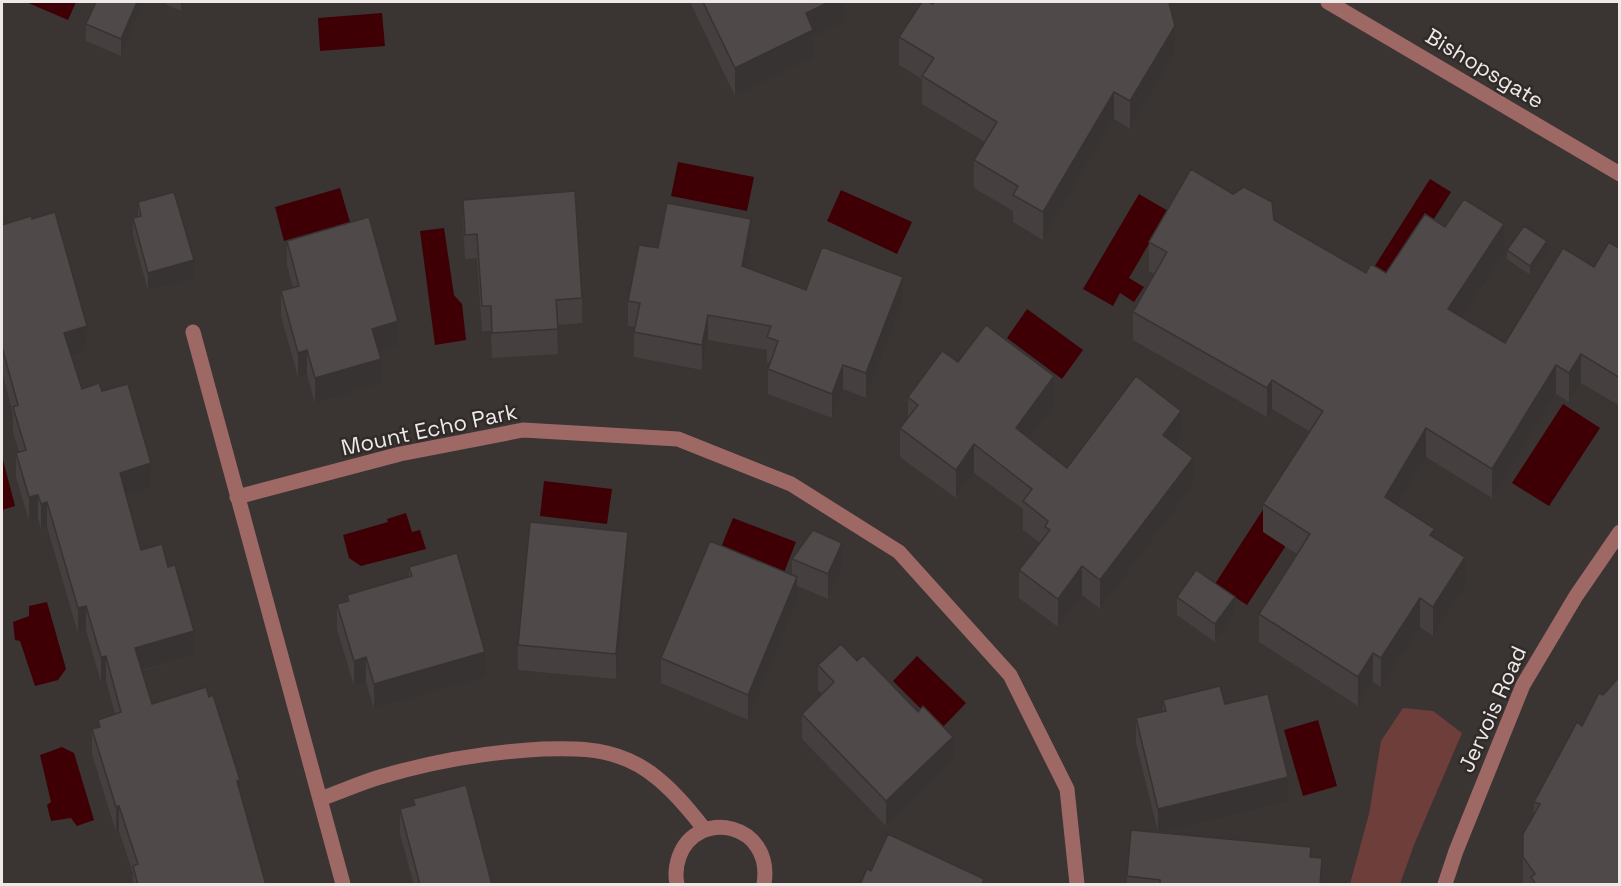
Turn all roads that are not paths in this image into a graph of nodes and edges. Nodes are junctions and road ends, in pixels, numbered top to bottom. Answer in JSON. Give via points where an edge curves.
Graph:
{"nodes":[{"id":1,"x":1328,"y":2,"type":"edge"},
{"id":2,"x":1620,"y":174,"type":"edge"},
{"id":3,"x":193,"y":332,"type":"dead end"},
{"id":4,"x":237,"y":497,"type":"junction"},
{"id":5,"x":1620,"y":532,"type":"edge"},
{"id":6,"x":320,"y":799,"type":"junction"},
{"id":7,"x":705,"y":830,"type":"junction"},
{"id":8,"x":343,"y":885,"type":"edge"},
{"id":9,"x":677,"y":885,"type":"edge"},
{"id":10,"x":764,"y":885,"type":"edge"},
{"id":11,"x":1077,"y":885,"type":"edge"},
{"id":12,"x":1445,"y":885,"type":"edge"}],
"edges":[{"from":1,"to":2,"type":"street","name":"Bishopsgate"},
{"from":3,"to":4,"type":"street"},
{"from":4,"to":6,"type":"street"},
{"from":4,"to":11,"type":"street","name":"Mount Echo Park","via":[[400,454],[523,430],[678,439],[791,484],[899,552],[1010,675],[1067,789]]},
{"from":5,"to":12,"type":"street","name":"Jervois Road","via":[[1576,596],[1524,685]]},
{"from":6,"to":7,"type":"street","via":[[380,777],[467,757],[521,750],[594,750],[626,759],[652,774]]},
{"from":6,"to":8,"type":"street"},
{"from":7,"to":9,"type":"street","via":[[681,850],[676,865]]},
{"from":7,"to":10,"type":"street","via":[[733,829],[757,845],[764,857]]}]}
